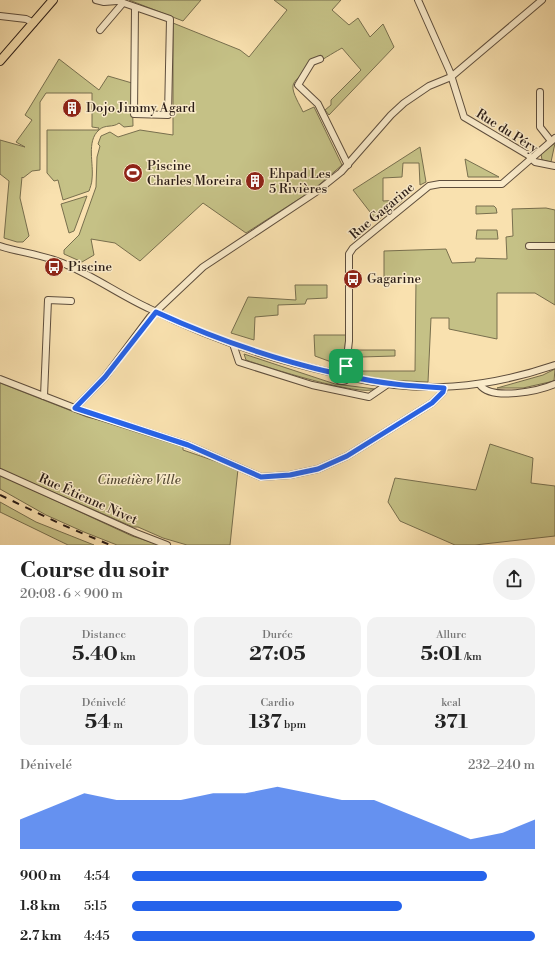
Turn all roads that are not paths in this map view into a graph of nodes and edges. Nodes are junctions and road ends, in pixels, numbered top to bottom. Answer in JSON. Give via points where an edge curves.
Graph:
{"nodes":[{"id":1,"x":53,"y":0,"type":"edge"},
{"id":2,"x":96,"y":0,"type":"edge"},
{"id":3,"x":418,"y":0,"type":"edge"},
{"id":4,"x":542,"y":0,"type":"edge"},
{"id":5,"x":118,"y":1,"type":"edge"},
{"id":6,"x":135,"y":7,"type":"junction"},
{"id":7,"x":0,"y":16,"type":"edge"},
{"id":8,"x":34,"y":23,"type":"junction"},
{"id":9,"x":100,"y":30,"type":"dead end"},
{"id":10,"x":320,"y":59,"type":"dead end"},
{"id":11,"x":0,"y":61,"type":"edge"},
{"id":12,"x":451,"y":77,"type":"junction"},
{"id":13,"x":540,"y":92,"type":"dead end"},
{"id":14,"x":553,"y":140,"type":"edge"},
{"id":15,"x":532,"y":158,"type":"junction"},
{"id":16,"x":348,"y":165,"type":"junction"},
{"id":17,"x":555,"y":166,"type":"edge"},
{"id":18,"x":0,"y":246,"type":"edge"},
{"id":19,"x":529,"y":246,"type":"dead end"},
{"id":20,"x":555,"y":246,"type":"edge"},
{"id":21,"x":71,"y":301,"type":"dead end"},
{"id":22,"x":156,"y":312,"type":"junction"},
{"id":23,"x":233,"y":344,"type":"junction"},
{"id":24,"x":555,"y":364,"type":"edge"},
{"id":25,"x":346,"y":366,"type":"junction"},
{"id":26,"x":334,"y":373,"type":"junction"},
{"id":27,"x":349,"y":376,"type":"junction"},
{"id":28,"x":0,"y":379,"type":"edge"},
{"id":29,"x":388,"y":384,"type":"junction"},
{"id":30,"x":555,"y":384,"type":"edge"},
{"id":31,"x":480,"y":385,"type":"junction"},
{"id":32,"x":444,"y":388,"type":"junction"},
{"id":33,"x":44,"y":396,"type":"junction"},
{"id":34,"x":75,"y":408,"type":"junction"},
{"id":35,"x":0,"y":472,"type":"edge"},
{"id":36,"x":167,"y":545,"type":"edge"}],
"edges":[{"from":1,"to":8,"type":"main road"},
{"from":2,"to":5,"type":"street"},
{"from":3,"to":12,"type":"street","name":"Rue du Péry"},
{"from":4,"to":12,"type":"street"},
{"from":5,"to":6,"type":"street"},
{"from":5,"to":9,"type":"street"},
{"from":6,"to":6,"type":"street","via":[[170,19],[168,115],[134,114]]},
{"from":7,"to":8,"type":"street","via":[[26,18]]},
{"from":8,"to":11,"type":"main road"},
{"from":10,"to":16,"type":"street","via":[[312,62],[298,85],[318,104]]},
{"from":12,"to":15,"type":"street","name":"Rue du Péry","via":[[464,117]]},
{"from":12,"to":16,"type":"street","via":[[429,86],[404,103]]},
{"from":13,"to":14,"type":"street","via":[[540,128]]},
{"from":14,"to":15,"type":"street","name":"Rue Gagarine"},
{"from":15,"to":17,"type":"street","name":"Rue du Péry","via":[[535,162]]},
{"from":15,"to":25,"type":"street","name":"Rue Gagarine","via":[[502,184],[429,186],[354,248],[349,254],[349,341]]},
{"from":16,"to":22,"type":"street","via":[[303,202],[204,266]]},
{"from":18,"to":22,"type":"street","via":[[69,265]]},
{"from":19,"to":20,"type":"street"},
{"from":21,"to":33,"type":"street","via":[[48,300]]},
{"from":22,"to":23,"type":"street"},
{"from":22,"to":34,"type":"street","via":[[105,377]]},
{"from":23,"to":26,"type":"street"},
{"from":23,"to":29,"type":"street","via":[[239,362],[312,385],[369,397]]},
{"from":24,"to":31,"type":"street","via":[[522,376]]},
{"from":25,"to":26,"type":"street","via":[[337,367]]},
{"from":25,"to":27,"type":"street","via":[[350,372]]},
{"from":26,"to":27,"type":"street","via":[[341,381]]},
{"from":27,"to":29,"type":"street"},
{"from":28,"to":33,"type":"street"},
{"from":29,"to":32,"type":"street"},
{"from":30,"to":31,"type":"street","via":[[531,392],[514,394],[488,390]]},
{"from":31,"to":32,"type":"street"},
{"from":32,"to":34,"type":"street","via":[[432,403],[347,456],[318,469],[290,475],[261,477],[188,445]]},
{"from":33,"to":34,"type":"street"},
{"from":35,"to":36,"type":"street","name":"Rue Étienne Nivet"}]}
